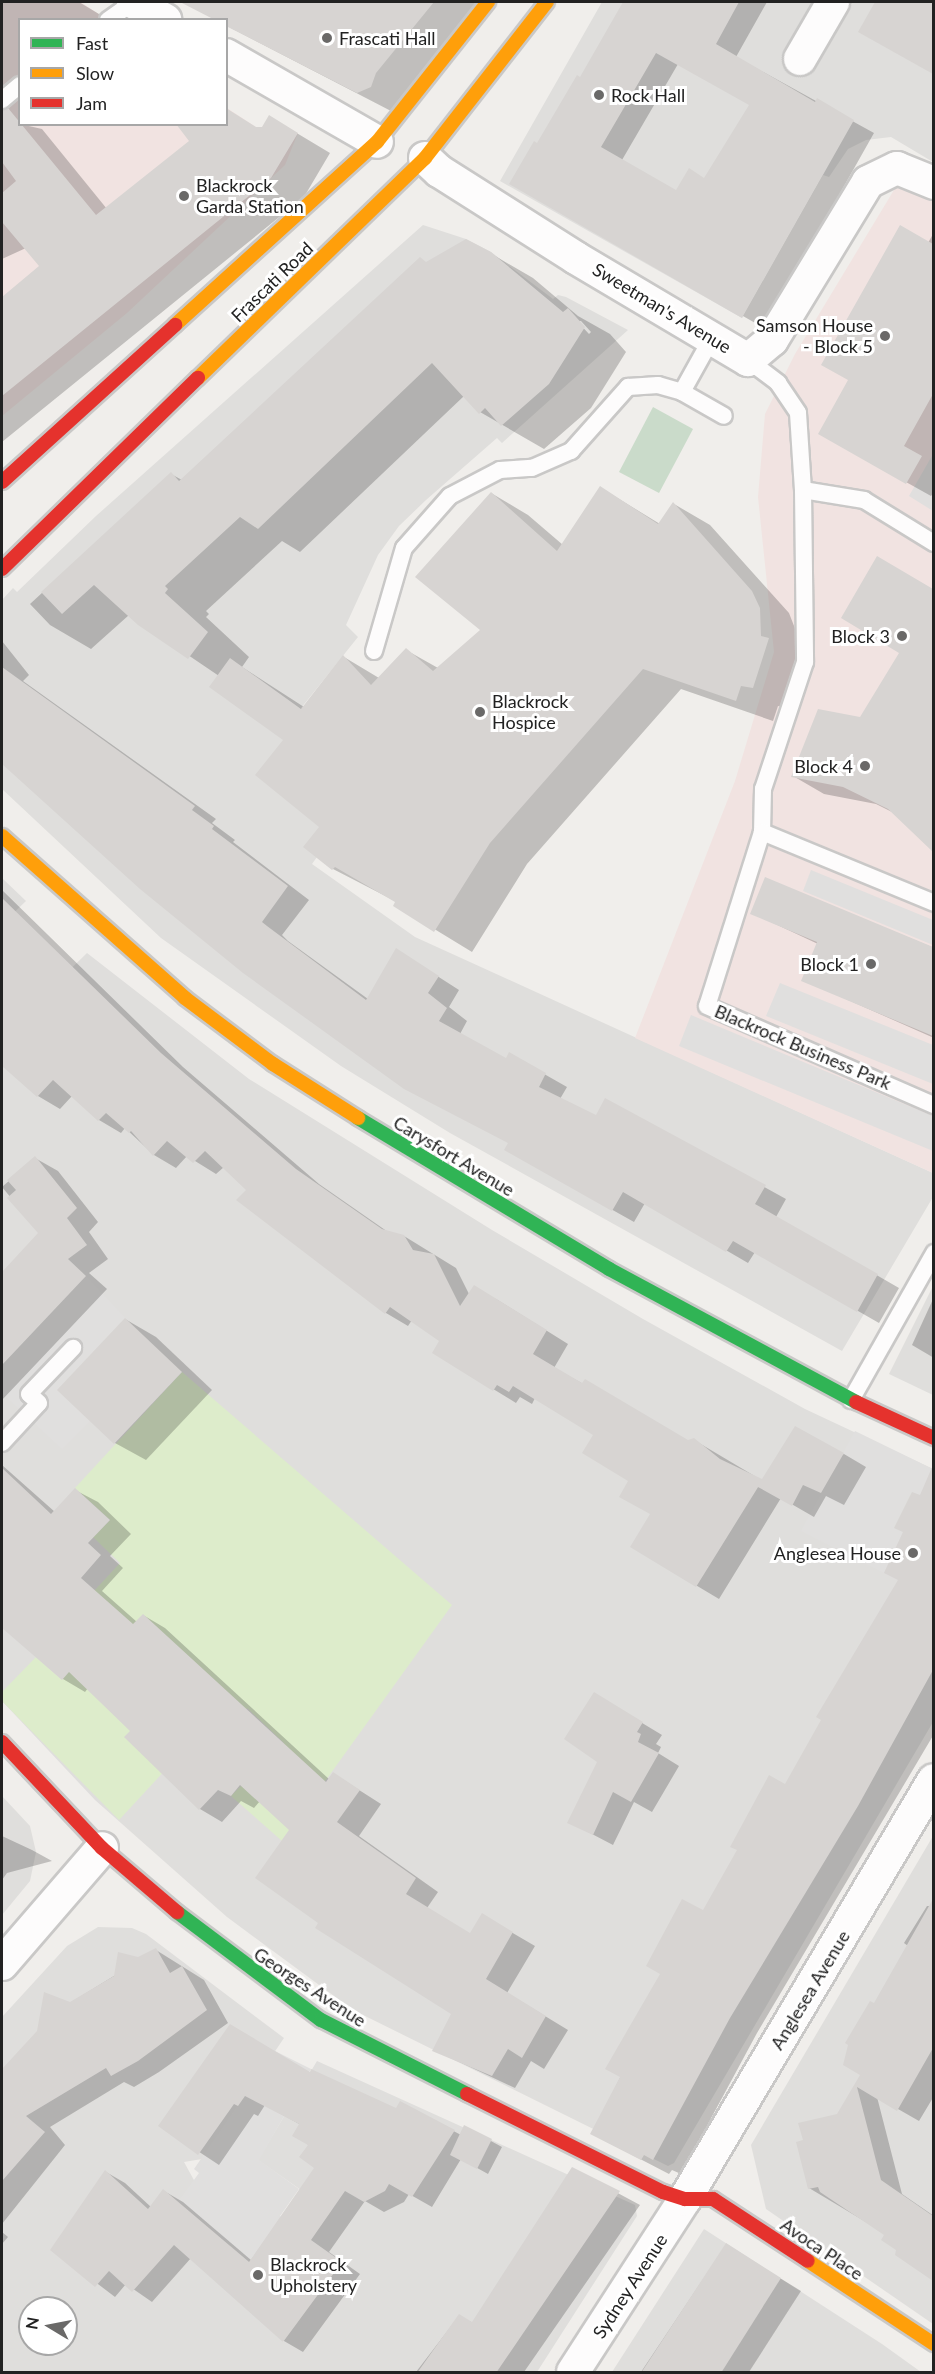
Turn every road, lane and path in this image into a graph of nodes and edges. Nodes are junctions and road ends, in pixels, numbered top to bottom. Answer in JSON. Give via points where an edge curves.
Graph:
{"nodes":[{"id":1,"x":134,"y":2,"type":"edge"},
{"id":2,"x":488,"y":2,"type":"edge"},
{"id":3,"x":547,"y":2,"type":"edge"},
{"id":4,"x":833,"y":2,"type":"edge"},
{"id":5,"x":111,"y":18,"type":"edge"},
{"id":6,"x":162,"y":18,"type":"edge"},
{"id":7,"x":228,"y":56,"type":"edge"},
{"id":8,"x":800,"y":59,"type":"dead end"},
{"id":9,"x":18,"y":87,"type":"edge"},
{"id":10,"x":2,"y":100,"type":"edge"},
{"id":11,"x":377,"y":142,"type":"junction"},
{"id":12,"x":425,"y":158,"type":"junction"},
{"id":13,"x":933,"y":183,"type":"edge"},
{"id":14,"x":713,"y":336,"type":"junction"},
{"id":15,"x":748,"y":360,"type":"junction"},
{"id":16,"x":682,"y":392,"type":"junction"},
{"id":17,"x":724,"y":416,"type":"dead end"},
{"id":18,"x":2,"y":482,"type":"edge"},
{"id":19,"x":803,"y":490,"type":"junction"},
{"id":20,"x":933,"y":543,"type":"edge"},
{"id":21,"x":2,"y":569,"type":"edge"},
{"id":22,"x":374,"y":651,"type":"dead end"},
{"id":23,"x":762,"y":832,"type":"junction"},
{"id":24,"x":2,"y":836,"type":"edge"},
{"id":25,"x":933,"y":903,"type":"edge"},
{"id":26,"x":933,"y":1104,"type":"edge"},
{"id":27,"x":933,"y":1252,"type":"edge"},
{"id":28,"x":73,"y":1348,"type":"dead end"},
{"id":29,"x":851,"y":1400,"type":"junction"},
{"id":30,"x":933,"y":1438,"type":"edge"},
{"id":31,"x":2,"y":1443,"type":"edge"},
{"id":32,"x":2,"y":1742,"type":"edge"},
{"id":33,"x":933,"y":1780,"type":"edge"},
{"id":34,"x":102,"y":1848,"type":"junction"},
{"id":35,"x":2,"y":1964,"type":"edge"},
{"id":36,"x":685,"y":2199,"type":"junction"},
{"id":37,"x":933,"y":2344,"type":"edge"},
{"id":38,"x":573,"y":2373,"type":"edge"}],
"edges":[{"from":1,"to":5,"type":"lane"},
{"from":1,"to":6,"type":"street"},
{"from":2,"to":11,"type":"main road","name":"Frascati Road"},
{"from":3,"to":12,"type":"main road","name":"Frascati Road"},
{"from":4,"to":8,"type":"street"},
{"from":7,"to":11,"type":"street"},
{"from":9,"to":10,"type":"lane"},
{"from":11,"to":18,"type":"main road","name":"Frascati Road"},
{"from":12,"to":14,"type":"street","name":"Sweetman's Avenue","via":[[439,171],[576,258]]},
{"from":12,"to":21,"type":"main road","name":"Frascati Road"},
{"from":13,"to":15,"type":"street","name":"Sweetman's Avenue","via":[[897,168],[868,182],[772,340]]},
{"from":14,"to":15,"type":"street","name":"Sweetman's Avenue"},
{"from":14,"to":16,"type":"lane"},
{"from":15,"to":19,"type":"lane","name":"Blackrock Business Park","via":[[777,382],[798,412]]},
{"from":16,"to":17,"type":"lane"},
{"from":16,"to":22,"type":"lane","via":[[658,385],[628,387],[571,451],[532,468],[500,470],[450,496],[404,548]]},
{"from":19,"to":20,"type":"lane","via":[[864,500]]},
{"from":19,"to":23,"type":"lane","name":"Blackrock Business Park","via":[[805,662],[764,789]]},
{"from":23,"to":25,"type":"lane"},
{"from":23,"to":26,"type":"lane","name":"Blackrock Business Park","via":[[707,1006]]},
{"from":24,"to":29,"type":"main road","name":"Carysfort Avenue","via":[[185,998],[273,1064],[473,1190],[661,1298]]},
{"from":27,"to":29,"type":"lane"},
{"from":28,"to":31,"type":"lane","via":[[29,1394],[39,1403]]},
{"from":29,"to":30,"type":"main road","name":"Carysfort Avenue"},
{"from":32,"to":34,"type":"main road","name":"Georges Avenue"},
{"from":33,"to":36,"type":"street","name":"Anglesea Avenue"},
{"from":34,"to":35,"type":"street"},
{"from":34,"to":36,"type":"main road","name":"Georges Avenue","via":[[231,1956],[333,2027],[533,2130]]},
{"from":36,"to":37,"type":"main road","name":"Avoca Place","via":[[713,2199]]},
{"from":36,"to":38,"type":"street","name":"Sydney Avenue"}]}
